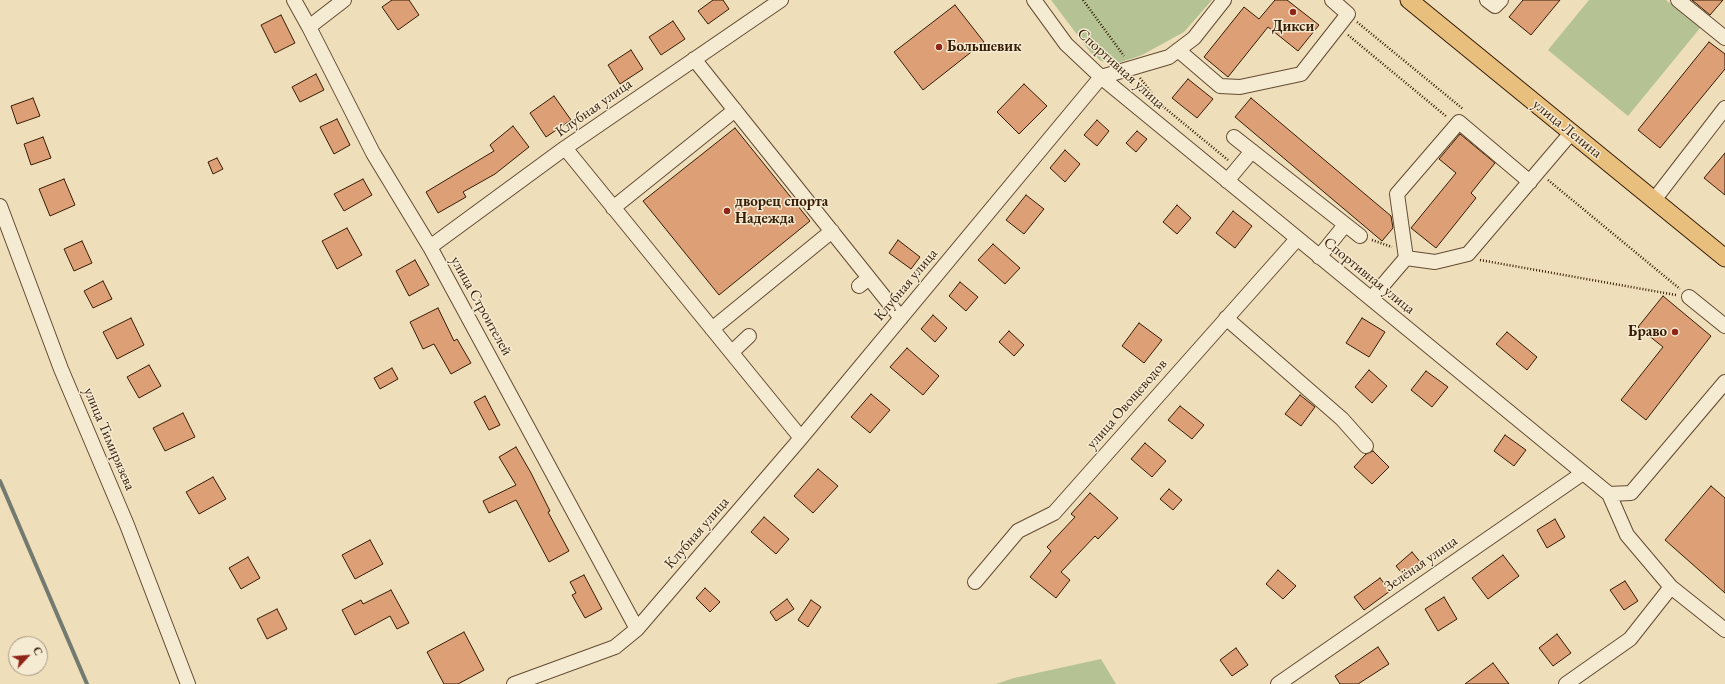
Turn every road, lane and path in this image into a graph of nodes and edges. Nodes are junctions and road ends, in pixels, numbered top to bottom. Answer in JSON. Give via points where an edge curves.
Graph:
{"nodes":[{"id":1,"x":294,"y":0,"type":"edge"},
{"id":2,"x":344,"y":0,"type":"edge"},
{"id":3,"x":781,"y":0,"type":"edge"},
{"id":4,"x":1034,"y":0,"type":"edge"},
{"id":5,"x":1083,"y":0,"type":"edge"},
{"id":6,"x":1224,"y":0,"type":"edge"},
{"id":7,"x":1332,"y":0,"type":"edge"},
{"id":8,"x":1409,"y":0,"type":"edge"},
{"id":9,"x":1487,"y":0,"type":"edge"},
{"id":10,"x":1501,"y":0,"type":"edge"},
{"id":11,"x":1678,"y":0,"type":"edge"},
{"id":12,"x":309,"y":27,"type":"junction"},
{"id":13,"x":1338,"y":27,"type":"junction"},
{"id":14,"x":1725,"y":38,"type":"edge"},
{"id":15,"x":1178,"y":50,"type":"junction"},
{"id":16,"x":694,"y":59,"type":"junction"},
{"id":17,"x":1132,"y":68,"type":"junction"},
{"id":18,"x":1101,"y":77,"type":"junction"},
{"id":19,"x":1725,"y":108,"type":"edge"},
{"id":20,"x":734,"y":110,"type":"junction"},
{"id":21,"x":1456,"y":125,"type":"junction"},
{"id":22,"x":1571,"y":133,"type":"junction"},
{"id":23,"x":1234,"y":137,"type":"dead end"},
{"id":24,"x":565,"y":148,"type":"junction"},
{"id":25,"x":1252,"y":151,"type":"junction"},
{"id":26,"x":1238,"y":168,"type":"junction"},
{"id":27,"x":1227,"y":181,"type":"junction"},
{"id":28,"x":1530,"y":182,"type":"junction"},
{"id":29,"x":1654,"y":200,"type":"junction"},
{"id":30,"x":0,"y":206,"type":"edge"},
{"id":31,"x":613,"y":208,"type":"junction"},
{"id":32,"x":1345,"y":225,"type":"junction"},
{"id":33,"x":832,"y":231,"type":"junction"},
{"id":34,"x":1360,"y":236,"type":"joint"},
{"id":35,"x":1297,"y":239,"type":"junction"},
{"id":36,"x":430,"y":247,"type":"junction"},
{"id":37,"x":1406,"y":255,"type":"junction"},
{"id":38,"x":1319,"y":257,"type":"junction"},
{"id":39,"x":1725,"y":258,"type":"edge"},
{"id":40,"x":1472,"y":260,"type":"dead end"},
{"id":41,"x":1689,"y":297,"type":"joint"},
{"id":42,"x":1370,"y":299,"type":"junction"},
{"id":43,"x":901,"y":318,"type":"junction"},
{"id":44,"x":1226,"y":318,"type":"junction"},
{"id":45,"x":1725,"y":326,"type":"edge"},
{"id":46,"x":712,"y":329,"type":"junction"},
{"id":47,"x":749,"y":336,"type":"dead end"},
{"id":48,"x":732,"y":352,"type":"junction"},
{"id":49,"x":1725,"y":382,"type":"edge"},
{"id":50,"x":801,"y":438,"type":"junction"},
{"id":51,"x":1366,"y":446,"type":"dead end"},
{"id":52,"x":1583,"y":473,"type":"junction"},
{"id":53,"x":1609,"y":494,"type":"junction"},
{"id":54,"x":975,"y":582,"type":"dead end"},
{"id":55,"x":1671,"y":586,"type":"junction"},
{"id":56,"x":638,"y":629,"type":"junction"},
{"id":57,"x":1725,"y":630,"type":"edge"},
{"id":58,"x":188,"y":684,"type":"edge"},
{"id":59,"x":514,"y":684,"type":"edge"},
{"id":60,"x":1278,"y":684,"type":"edge"},
{"id":61,"x":1566,"y":684,"type":"edge"}],
"edges":[{"from":1,"to":12,"type":"street","name":"улица Строителей"},
{"from":2,"to":12,"type":"street"},
{"from":3,"to":16,"type":"street","name":"Клубная улица"},
{"from":4,"to":18,"type":"street","name":"Спортивная улица","via":[[1066,44]]},
{"from":5,"to":17,"type":"path"},
{"from":6,"to":15,"type":"street","via":[[1194,38]]},
{"from":7,"to":13,"type":"street","via":[[1348,14]]},
{"from":8,"to":22,"type":"main road","name":"улица Ленина"},
{"from":9,"to":10,"type":"street","via":[[1495,6]]},
{"from":11,"to":14,"type":"street"},
{"from":12,"to":36,"type":"street","name":"улица Строителей","via":[[372,153]]},
{"from":13,"to":15,"type":"street","via":[[1301,74],[1240,87],[1220,86]]},
{"from":13,"to":21,"type":"path"},
{"from":15,"to":17,"type":"street","via":[[1169,57]]},
{"from":16,"to":20,"type":"street"},
{"from":16,"to":24,"type":"street","name":"Клубная улица"},
{"from":17,"to":18,"type":"street"},
{"from":17,"to":26,"type":"path","via":[[1160,104]]},
{"from":18,"to":27,"type":"street","name":"Спортивная улица"},
{"from":18,"to":43,"type":"street","name":"Клубная улица"},
{"from":19,"to":29,"type":"street"},
{"from":20,"to":31,"type":"street"},
{"from":20,"to":33,"type":"street"},
{"from":21,"to":28,"type":"street","via":[[1458,122]]},
{"from":21,"to":37,"type":"street","via":[[1397,194]]},
{"from":22,"to":28,"type":"street"},
{"from":22,"to":29,"type":"main road","name":"улица Ленина"},
{"from":23,"to":25,"type":"street"},
{"from":24,"to":31,"type":"street"},
{"from":24,"to":36,"type":"street","name":"Клубная улица"},
{"from":25,"to":26,"type":"street"},
{"from":25,"to":32,"type":"street"},
{"from":26,"to":27,"type":"street"},
{"from":27,"to":35,"type":"street","name":"Спортивная улица"},
{"from":28,"to":37,"type":"street","via":[[1468,254],[1435,262]]},
{"from":29,"to":39,"type":"main road","name":"улица Ленина"},
{"from":30,"to":58,"type":"street","name":"улица Тимирязева","via":[[61,369],[127,525]]},
{"from":31,"to":46,"type":"street"},
{"from":32,"to":34,"type":"street"},
{"from":32,"to":38,"type":"street"},
{"from":33,"to":43,"type":"street","via":[[864,282]]},
{"from":33,"to":46,"type":"street"},
{"from":34,"to":37,"type":"path"},
{"from":35,"to":38,"type":"street","name":"Спортивная улица"},
{"from":35,"to":44,"type":"street","name":"улица Овощеводов"},
{"from":36,"to":56,"type":"street","name":"улица Строителей"},
{"from":37,"to":42,"type":"street"},
{"from":38,"to":42,"type":"street","name":"Спортивная улица"},
{"from":40,"to":41,"type":"path"},
{"from":41,"to":45,"type":"street"},
{"from":42,"to":52,"type":"street","name":"Спортивная улица"},
{"from":43,"to":50,"type":"street","name":"Клубная улица"},
{"from":44,"to":51,"type":"street","via":[[1342,419]]},
{"from":44,"to":54,"type":"street","name":"улица Овощеводов","via":[[1054,513],[1018,531]]},
{"from":46,"to":48,"type":"street"},
{"from":47,"to":48,"type":"street"},
{"from":48,"to":50,"type":"street"},
{"from":49,"to":53,"type":"street","via":[[1631,493]]},
{"from":50,"to":56,"type":"street","name":"Клубная улица"},
{"from":52,"to":53,"type":"street","name":"Спортивная улица"},
{"from":52,"to":60,"type":"street","name":"Зелёная улица"},
{"from":53,"to":55,"type":"street","name":"Спортивная улица","via":[[1627,535]]},
{"from":55,"to":57,"type":"street","name":"Спортивная улица"},
{"from":55,"to":61,"type":"street","via":[[1630,639]]},
{"from":56,"to":59,"type":"street","name":"Клубная улица","via":[[615,647]]}]}
